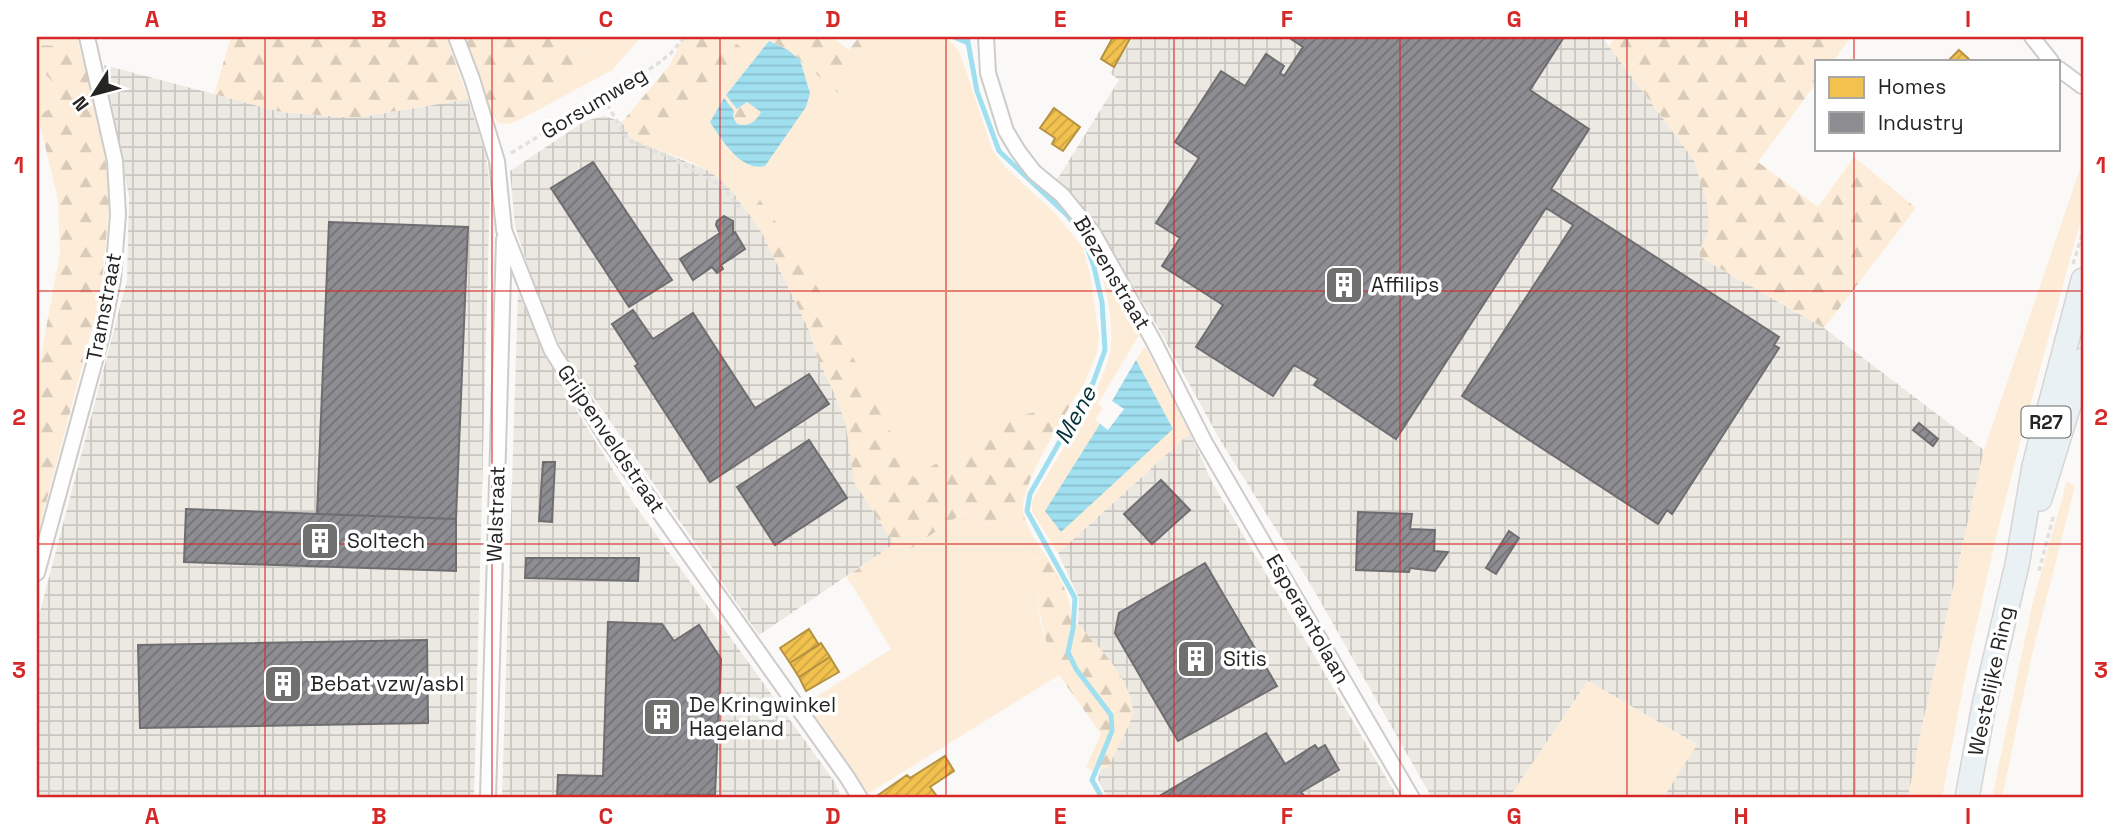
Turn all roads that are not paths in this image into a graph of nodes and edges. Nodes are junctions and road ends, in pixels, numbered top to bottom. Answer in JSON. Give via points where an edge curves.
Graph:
{"nodes":[{"id":1,"x":87,"y":37,"type":"edge"},
{"id":2,"x":456,"y":37,"type":"edge"},
{"id":3,"x":986,"y":37,"type":"edge"},
{"id":4,"x":2032,"y":37,"type":"edge"},
{"id":5,"x":2050,"y":60,"type":"edge"},
{"id":6,"x":2060,"y":70,"type":"edge"},
{"id":7,"x":2082,"y":86,"type":"edge"},
{"id":8,"x":504,"y":230,"type":"junction"},
{"id":9,"x":2077,"y":277,"type":"edge"},
{"id":10,"x":2083,"y":360,"type":"edge"},
{"id":11,"x":1204,"y":441,"type":"joint"},
{"id":12,"x":2017,"y":565,"type":"junction"},
{"id":13,"x":37,"y":573,"type":"edge"},
{"id":14,"x":488,"y":798,"type":"edge"},
{"id":15,"x":860,"y":798,"type":"edge"},
{"id":16,"x":1412,"y":798,"type":"edge"},
{"id":17,"x":1967,"y":798,"type":"edge"}],
"edges":[{"from":1,"to":13,"type":"street","name":"Tramstraat","via":[[115,161],[118,214],[113,279]]},
{"from":2,"to":8,"type":"street","name":"Grijpenveldstraat","via":[[497,161]]},
{"from":3,"to":11,"type":"street","name":"Biezenstraat","via":[[988,73],[1006,131],[1034,172],[1062,195],[1093,233]]},
{"from":4,"to":5,"type":"street"},
{"from":6,"to":7,"type":"street"},
{"from":8,"to":14,"type":"street","name":"Walstraat"},
{"from":8,"to":15,"type":"street","name":"Grijpenveldstraat","via":[[551,349],[606,437]]},
{"from":9,"to":12,"type":"main road","name":"Westelijke Ring","number":"R27","via":[[2034,466]]},
{"from":10,"to":12,"type":"main road","name":"Westelijke Ring","number":"R27"},
{"from":11,"to":16,"type":"street","name":"Esperantolaan"},
{"from":12,"to":17,"type":"main road","name":"Westelijke Ring","number":"R27"}]}
